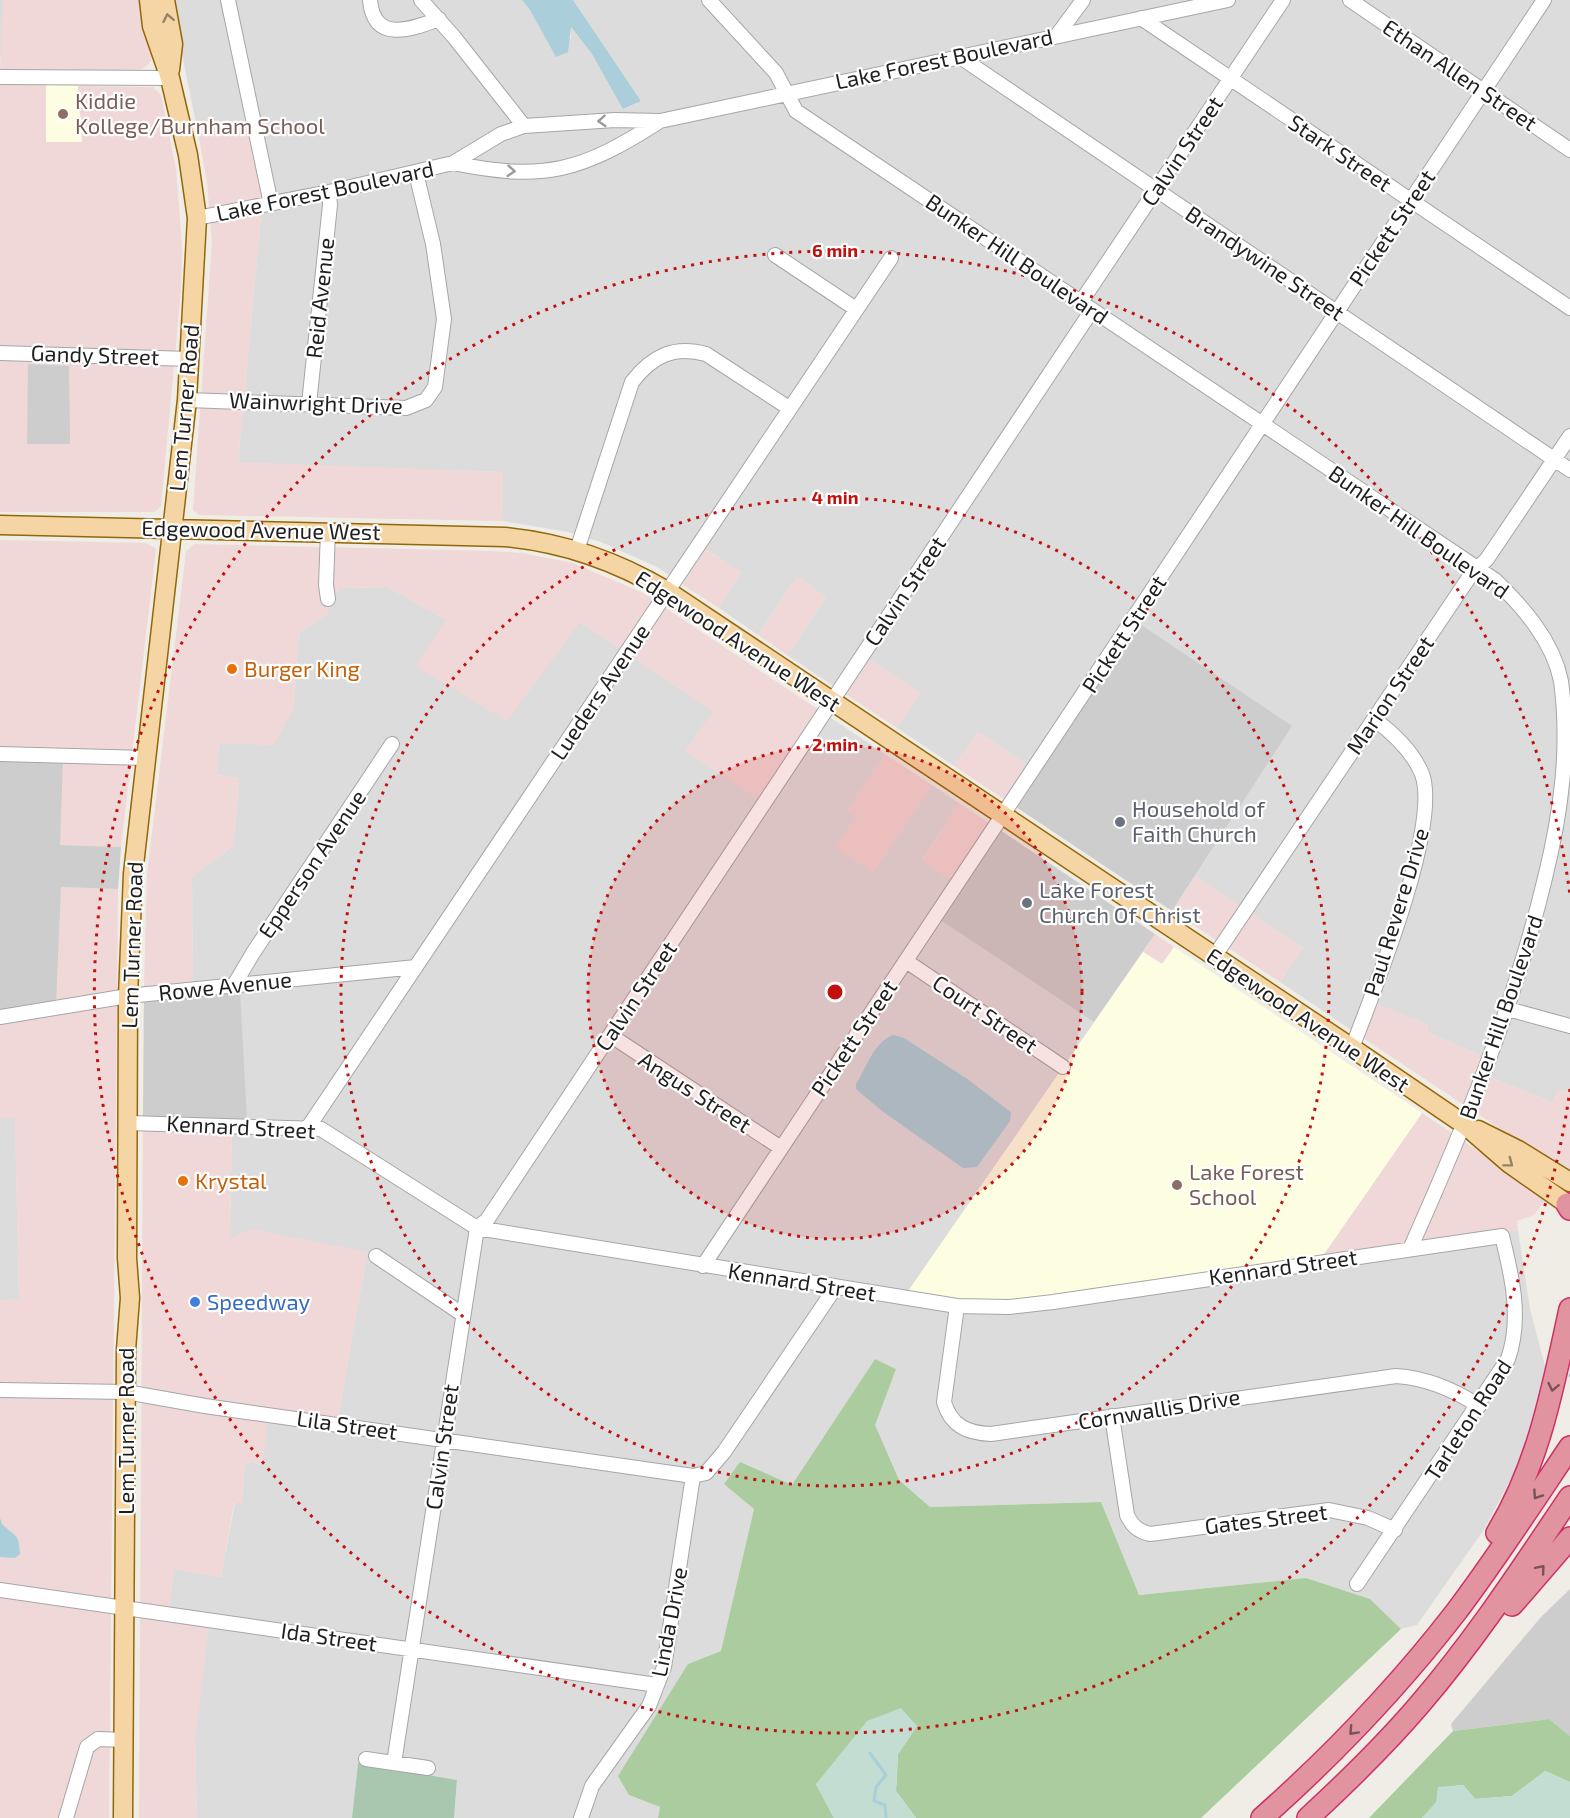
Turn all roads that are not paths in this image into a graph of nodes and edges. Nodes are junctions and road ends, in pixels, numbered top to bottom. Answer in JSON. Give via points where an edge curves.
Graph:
{"nodes":[{"id":1,"x":149,"y":0,"type":"edge"},
{"id":2,"x":165,"y":0,"type":"edge"},
{"id":3,"x":228,"y":0,"type":"edge"},
{"id":4,"x":370,"y":0,"type":"edge"},
{"id":5,"x":421,"y":0,"type":"edge"},
{"id":6,"x":708,"y":0,"type":"edge"},
{"id":7,"x":1083,"y":0,"type":"edge"},
{"id":8,"x":1228,"y":0,"type":"edge"},
{"id":9,"x":1283,"y":0,"type":"edge"},
{"id":10,"x":1350,"y":0,"type":"edge"},
{"id":11,"x":1544,"y":0,"type":"edge"},
{"id":12,"x":1141,"y":18,"type":"junction"},
{"id":13,"x":439,"y":19,"type":"junction"},
{"id":14,"x":1058,"y":34,"type":"junction"},
{"id":15,"x":960,"y":57,"type":"junction"},
{"id":16,"x":0,"y":77,"type":"edge"},
{"id":17,"x":170,"y":78,"type":"junction"},
{"id":18,"x":1230,"y":80,"type":"junction"},
{"id":19,"x":1483,"y":91,"type":"junction"},
{"id":20,"x":788,"y":93,"type":"junction"},
{"id":21,"x":660,"y":121,"type":"junction"},
{"id":22,"x":524,"y":126,"type":"junction"},
{"id":23,"x":1570,"y":150,"type":"edge"},
{"id":24,"x":453,"y":163,"type":"junction"},
{"id":25,"x":416,"y":173,"type":"junction"},
{"id":26,"x":1157,"y":189,"type":"junction"},
{"id":27,"x":329,"y":192,"type":"junction"},
{"id":28,"x":1410,"y":200,"type":"junction"},
{"id":29,"x":271,"y":204,"type":"junction"},
{"id":30,"x":196,"y":218,"type":"junction"},
{"id":31,"x":775,"y":255,"type":"dead end"},
{"id":32,"x":891,"y":258,"type":"dead end"},
{"id":33,"x":1087,"y":306,"type":"junction"},
{"id":34,"x":1570,"y":308,"type":"edge"},
{"id":35,"x":856,"y":309,"type":"junction"},
{"id":36,"x":1337,"y":311,"type":"junction"},
{"id":37,"x":0,"y":353,"type":"edge"},
{"id":38,"x":190,"y":359,"type":"junction"},
{"id":39,"x":187,"y":400,"type":"junction"},
{"id":40,"x":309,"y":404,"type":"junction"},
{"id":41,"x":789,"y":408,"type":"junction"},
{"id":42,"x":1261,"y":424,"type":"junction"},
{"id":43,"x":1570,"y":436,"type":"edge"},
{"id":44,"x":1555,"y":459,"type":"junction"},
{"id":45,"x":1570,"y":470,"type":"edge"},
{"id":46,"x":0,"y":525,"type":"edge"},
{"id":47,"x":173,"y":528,"type":"junction"},
{"id":48,"x":328,"y":531,"type":"junction"},
{"id":49,"x":577,"y":550,"type":"junction"},
{"id":50,"x":1478,"y":568,"type":"junction"},
{"id":51,"x":668,"y":591,"type":"junction"},
{"id":52,"x":328,"y":599,"type":"dead end"},
{"id":53,"x":831,"y":701,"type":"junction"},
{"id":54,"x":1374,"y":719,"type":"junction"},
{"id":55,"x":392,"y":744,"type":"dead end"},
{"id":56,"x":0,"y":754,"type":"edge"},
{"id":57,"x":146,"y":758,"type":"junction"},
{"id":58,"x":1004,"y":816,"type":"junction"},
{"id":59,"x":1214,"y":957,"type":"junction"},
{"id":60,"x":906,"y":961,"type":"junction"},
{"id":61,"x":416,"y":967,"type":"junction"},
{"id":62,"x":234,"y":985,"type":"junction"},
{"id":63,"x":128,"y":996,"type":"junction"},
{"id":64,"x":1508,"y":1009,"type":"junction"},
{"id":65,"x":0,"y":1017,"type":"edge"},
{"id":66,"x":1570,"y":1026,"type":"edge"},
{"id":67,"x":610,"y":1035,"type":"junction"},
{"id":68,"x":1352,"y":1048,"type":"junction"},
{"id":69,"x":1063,"y":1066,"type":"dead end"},
{"id":70,"x":129,"y":1123,"type":"junction"},
{"id":71,"x":1465,"y":1125,"type":"junction"},
{"id":72,"x":309,"y":1126,"type":"junction"},
{"id":73,"x":781,"y":1148,"type":"junction"},
{"id":74,"x":1570,"y":1182,"type":"edge"},
{"id":75,"x":1569,"y":1206,"type":"edge"},
{"id":76,"x":477,"y":1228,"type":"junction"},
{"id":77,"x":1502,"y":1236,"type":"joint"},
{"id":78,"x":1410,"y":1249,"type":"junction"},
{"id":79,"x":376,"y":1256,"type":"dead end"},
{"id":80,"x":703,"y":1266,"type":"junction"},
{"id":81,"x":835,"y":1288,"type":"junction"},
{"id":82,"x":957,"y":1306,"type":"junction"},
{"id":83,"x":1570,"y":1309,"type":"edge"},
{"id":84,"x":462,"y":1314,"type":"junction"},
{"id":85,"x":0,"y":1390,"type":"edge"},
{"id":86,"x":126,"y":1392,"type":"junction"},
{"id":87,"x":1479,"y":1406,"type":"junction"},
{"id":88,"x":1112,"y":1416,"type":"junction"},
{"id":89,"x":444,"y":1440,"type":"junction"},
{"id":90,"x":1570,"y":1447,"type":"edge"},
{"id":91,"x":699,"y":1475,"type":"junction"},
{"id":92,"x":1570,"y":1497,"type":"edge"},
{"id":93,"x":1395,"y":1530,"type":"junction"},
{"id":94,"x":1570,"y":1538,"type":"edge"},
{"id":95,"x":1357,"y":1584,"type":"dead end"},
{"id":96,"x":0,"y":1590,"type":"edge"},
{"id":97,"x":125,"y":1607,"type":"junction"},
{"id":98,"x":412,"y":1650,"type":"junction"},
{"id":99,"x":657,"y":1685,"type":"junction"},
{"id":100,"x":1384,"y":1699,"type":"junction"},
{"id":101,"x":1419,"y":1706,"type":"junction"},
{"id":102,"x":125,"y":1740,"type":"junction"},
{"id":103,"x":366,"y":1759,"type":"dead end"},
{"id":104,"x":394,"y":1763,"type":"junction"},
{"id":105,"x":428,"y":1768,"type":"dead end"},
{"id":106,"x":66,"y":1818,"type":"edge"},
{"id":107,"x":123,"y":1818,"type":"edge"},
{"id":108,"x":581,"y":1818,"type":"edge"},
{"id":109,"x":1262,"y":1818,"type":"edge"},
{"id":110,"x":1308,"y":1818,"type":"edge"}],
"edges":[{"from":1,"to":17,"type":"main road","name":"Lem Turner Road","via":[[152,26]]},
{"from":17,"to":2,"type":"main road","name":"Lem Turner Road","one_way":true,"via":[[173,44]]},
{"from":3,"to":29,"type":"street"},
{"from":4,"to":13,"type":"street","via":[[376,21],[397,31]]},
{"from":5,"to":13,"type":"street"},
{"from":6,"to":20,"type":"street","name":"Bunker Hill Boulevard","via":[[776,73]]},
{"from":7,"to":14,"type":"street"},
{"from":8,"to":12,"type":"street","name":"Lake Forest Boulevard"},
{"from":9,"to":18,"type":"street","name":"Calvin Street"},
{"from":10,"to":19,"type":"street","name":"Ethan Allen Street"},
{"from":11,"to":19,"type":"street","name":"Pickett Street"},
{"from":12,"to":14,"type":"street","name":"Lake Forest Boulevard"},
{"from":12,"to":18,"type":"street","name":"Stark Street"},
{"from":13,"to":22,"type":"street"},
{"from":14,"to":15,"type":"street","name":"Lake Forest Boulevard"},
{"from":15,"to":20,"type":"street","name":"Lake Forest Boulevard"},
{"from":15,"to":26,"type":"street","name":"Brandywine Street"},
{"from":16,"to":17,"type":"street"},
{"from":17,"to":30,"type":"main road","name":"Lem Turner Road","via":[[188,155]]},
{"from":18,"to":26,"type":"street","name":"Calvin Street"},
{"from":18,"to":28,"type":"street","name":"Stark Street"},
{"from":19,"to":23,"type":"street","name":"Ethan Allen Street"},
{"from":19,"to":28,"type":"street","name":"Pickett Street"},
{"from":20,"to":21,"type":"street","name":"Lake Forest Boulevard"},
{"from":20,"to":33,"type":"street","name":"Bunker Hill Boulevard","via":[[796,111]]},
{"from":21,"to":22,"type":"street","name":"Lake Forest Boulevard","one_way":true},
{"from":24,"to":21,"type":"street","name":"Lake Forest Boulevard","one_way":true,"via":[[529,173],[560,170],[621,146]]},
{"from":22,"to":24,"type":"street","name":"Lake Forest Boulevard"},
{"from":24,"to":25,"type":"street","name":"Lake Forest Boulevard"},
{"from":25,"to":27,"type":"street","name":"Lake Forest Boulevard"},
{"from":25,"to":40,"type":"street","name":"Wainwright Drive","via":[[433,244],[444,319],[435,387],[426,400],[406,408]]},
{"from":26,"to":33,"type":"street","name":"Calvin Street"},
{"from":26,"to":36,"type":"street","name":"Brandywine Street"},
{"from":27,"to":29,"type":"street","name":"Lake Forest Boulevard"},
{"from":27,"to":40,"type":"street","name":"Reid Avenue"},
{"from":28,"to":34,"type":"street","name":"Stark Street"},
{"from":28,"to":36,"type":"street","name":"Pickett Street"},
{"from":29,"to":30,"type":"street","name":"Lake Forest Boulevard"},
{"from":30,"to":38,"type":"main road","name":"Lem Turner Road"},
{"from":31,"to":35,"type":"street"},
{"from":32,"to":35,"type":"street","name":"Lueders Avenue"},
{"from":33,"to":42,"type":"street","name":"Bunker Hill Boulevard"},
{"from":33,"to":53,"type":"street","name":"Calvin Street"},
{"from":35,"to":41,"type":"street","name":"Lueders Avenue"},
{"from":36,"to":42,"type":"street","name":"Pickett Street"},
{"from":36,"to":44,"type":"street","name":"Brandywine Street"},
{"from":37,"to":38,"type":"street","name":"Gandy Street"},
{"from":38,"to":39,"type":"main road","name":"Lem Turner Road"},
{"from":39,"to":40,"type":"street","name":"Wainwright Drive"},
{"from":39,"to":47,"type":"main road","name":"Lem Turner Road"},
{"from":41,"to":49,"type":"street","via":[[706,354],[673,351],[656,357],[632,382]]},
{"from":41,"to":51,"type":"street","name":"Lueders Avenue"},
{"from":42,"to":50,"type":"street","name":"Bunker Hill Boulevard"},
{"from":42,"to":58,"type":"street","name":"Pickett Street"},
{"from":43,"to":44,"type":"street","name":"Marion Street"},
{"from":44,"to":45,"type":"street","name":"Brandywine Street"},
{"from":44,"to":50,"type":"street","name":"Marion Street"},
{"from":46,"to":47,"type":"main road","name":"Edgewood Avenue West"},
{"from":47,"to":48,"type":"main road","name":"Edgewood Avenue West"},
{"from":47,"to":57,"type":"main road","name":"Lem Turner Road"},
{"from":48,"to":49,"type":"main road","name":"Edgewood Avenue West","via":[[505,537]]},
{"from":48,"to":52,"type":"street"},
{"from":49,"to":51,"type":"main road","name":"Edgewood Avenue West","via":[[636,573]]},
{"from":50,"to":54,"type":"street","name":"Marion Street"},
{"from":50,"to":64,"type":"street","name":"Bunker Hill Boulevard","via":[[1515,599],[1541,635],[1561,679],[1566,715],[1567,766],[1555,837]]},
{"from":51,"to":53,"type":"main road","name":"Edgewood Avenue West"},
{"from":51,"to":61,"type":"street","name":"Lueders Avenue"},
{"from":53,"to":58,"type":"main road","name":"Edgewood Avenue West"},
{"from":53,"to":67,"type":"street","name":"Calvin Street"},
{"from":54,"to":59,"type":"street","name":"Marion Street"},
{"from":54,"to":68,"type":"street","name":"Paul Revere Drive","via":[[1401,743],[1421,773],[1426,791],[1425,815],[1387,956]]},
{"from":55,"to":62,"type":"street","name":"Epperson Avenue"},
{"from":56,"to":57,"type":"street"},
{"from":57,"to":63,"type":"main road","name":"Lem Turner Road","via":[[133,874]]},
{"from":58,"to":59,"type":"main road","name":"Edgewood Avenue West"},
{"from":58,"to":60,"type":"street","name":"Pickett Street"},
{"from":59,"to":68,"type":"main road","name":"Edgewood Avenue West"},
{"from":60,"to":69,"type":"street","name":"Court Street"},
{"from":60,"to":73,"type":"street","name":"Pickett Street"},
{"from":61,"to":62,"type":"street","name":"Rowe Avenue"},
{"from":61,"to":72,"type":"street","name":"Lueders Avenue"},
{"from":62,"to":63,"type":"street","name":"Rowe Avenue"},
{"from":63,"to":65,"type":"street","name":"Rowe Avenue"},
{"from":63,"to":70,"type":"main road","name":"Lem Turner Road"},
{"from":64,"to":66,"type":"street"},
{"from":64,"to":71,"type":"street","name":"Bunker Hill Boulevard"},
{"from":67,"to":73,"type":"street","name":"Angus Street"},
{"from":67,"to":76,"type":"street","name":"Calvin Street","via":[[487,1220]]},
{"from":68,"to":71,"type":"main road","name":"Edgewood Avenue West"},
{"from":70,"to":72,"type":"street","name":"Kennard Street"},
{"from":70,"to":86,"type":"main road","name":"Lem Turner Road"},
{"from":71,"to":74,"type":"main road","name":"Edgewood Avenue West","via":[[1518,1150]]},
{"from":71,"to":75,"type":"main road","name":"Edgewood Avenue West","one_way":true,"via":[[1510,1164]]},
{"from":71,"to":78,"type":"street","name":"Bunker Hill Boulevard"},
{"from":72,"to":76,"type":"street","name":"Kennard Street","via":[[332,1134]]},
{"from":73,"to":80,"type":"street","name":"Pickett Street"},
{"from":76,"to":80,"type":"street","name":"Kennard Street"},
{"from":76,"to":84,"type":"street","name":"Calvin Street"},
{"from":77,"to":78,"type":"street","name":"Kennard Street"},
{"from":77,"to":87,"type":"street","name":"Tarleton Road","via":[[1514,1301],[1515,1333],[1509,1359]]},
{"from":78,"to":82,"type":"street","name":"Kennard Street","via":[[1053,1302],[1009,1307]]},
{"from":79,"to":84,"type":"street"},
{"from":80,"to":81,"type":"street","name":"Kennard Street"},
{"from":81,"to":82,"type":"street","name":"Kennard Street"},
{"from":81,"to":91,"type":"street","via":[[724,1452]]},
{"from":82,"to":88,"type":"street","name":"Cornwallis Drive","via":[[944,1402],[947,1414],[962,1428],[991,1434]]},
{"from":83,"to":100,"type":"highway","one_way":true,"via":[[1546,1417],[1514,1502],[1492,1542]]},
{"from":84,"to":89,"type":"street","name":"Calvin Street"},
{"from":85,"to":86,"type":"street","name":"Lila Street"},
{"from":86,"to":89,"type":"street","name":"Lila Street"},
{"from":86,"to":97,"type":"main road","name":"Lem Turner Road"},
{"from":87,"to":88,"type":"street","name":"Cornwallis Drive","via":[[1438,1384],[1396,1376]]},
{"from":87,"to":93,"type":"street","name":"Tarleton Road"},
{"from":88,"to":93,"type":"street","name":"Gates Street","via":[[1127,1515],[1135,1528],[1150,1534],[1329,1510],[1368,1518]]},
{"from":89,"to":91,"type":"street","name":"Lila Street"},
{"from":89,"to":98,"type":"street","name":"Calvin Street"},
{"from":90,"to":100,"type":"highway","one_way":true,"via":[[1461,1604]]},
{"from":91,"to":99,"type":"street","name":"Linda Drive"},
{"from":92,"to":101,"type":"highway","via":[[1482,1626]]},
{"from":93,"to":95,"type":"street","name":"Tarleton Road"},
{"from":101,"to":94,"type":"highway","one_way":true,"via":[[1470,1656]]},
{"from":96,"to":97,"type":"street","name":"Ida Street"},
{"from":97,"to":98,"type":"street","name":"Ida Street"},
{"from":97,"to":102,"type":"main road","name":"Lem Turner Road"},
{"from":98,"to":99,"type":"street","name":"Ida Street"},
{"from":98,"to":104,"type":"street","name":"Calvin Street"},
{"from":99,"to":108,"type":"street","name":"Linda Drive","via":[[649,1706],[592,1786]]},
{"from":100,"to":109,"type":"highway","one_way":true,"via":[[1333,1753]]},
{"from":101,"to":110,"type":"highway"},
{"from":102,"to":106,"type":"street","via":[[98,1739],[87,1747]]},
{"from":102,"to":107,"type":"main road","name":"Lem Turner Road"},
{"from":103,"to":104,"type":"street"},
{"from":104,"to":105,"type":"street"}]}
